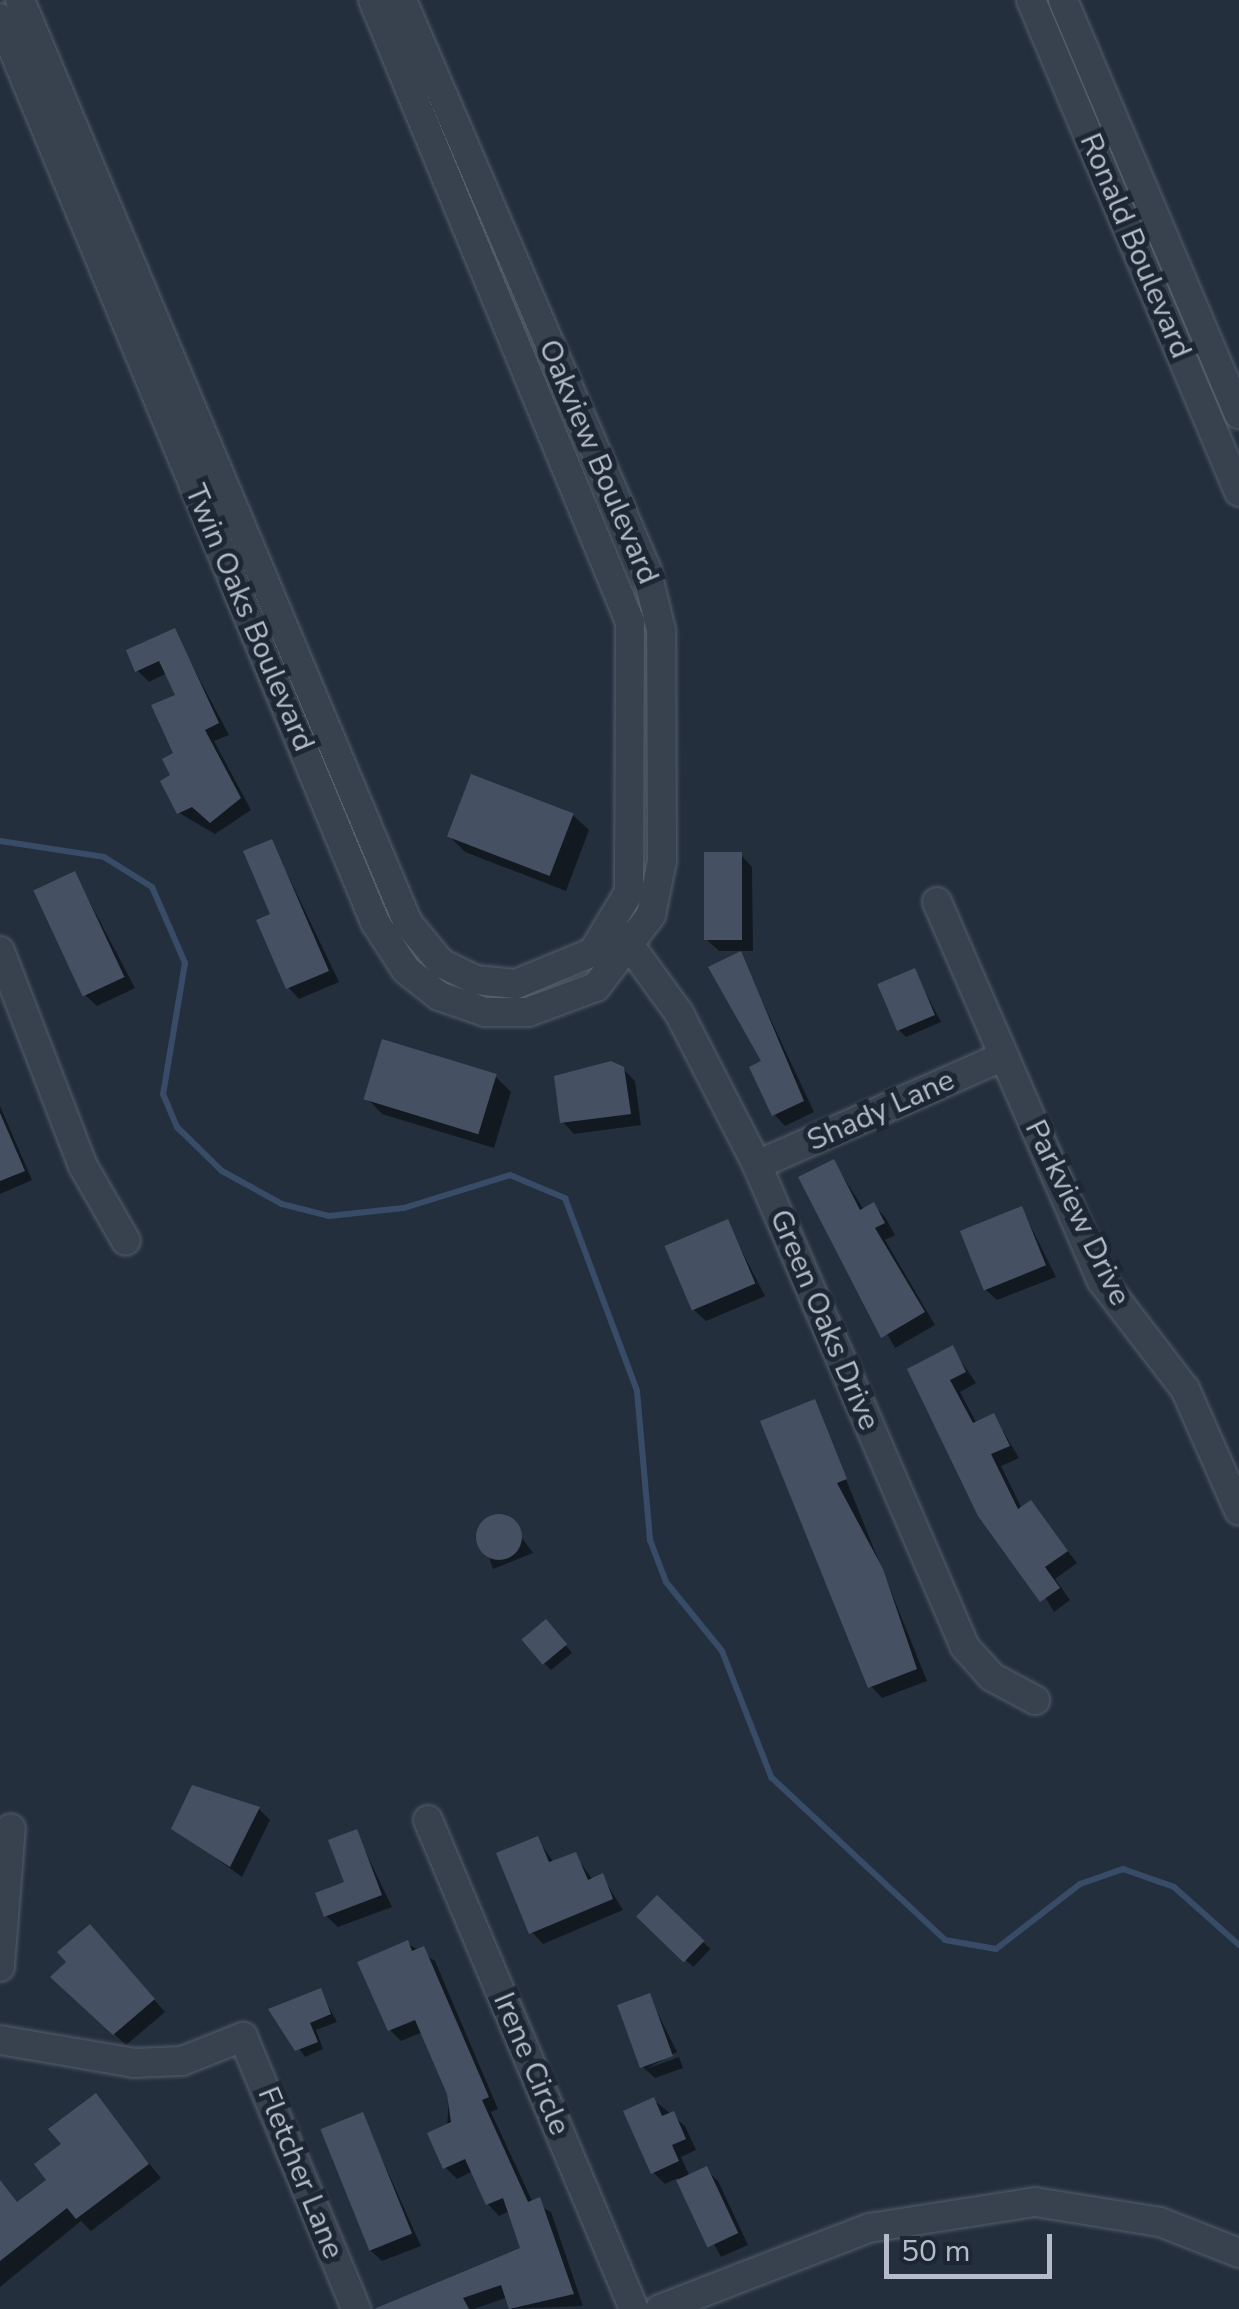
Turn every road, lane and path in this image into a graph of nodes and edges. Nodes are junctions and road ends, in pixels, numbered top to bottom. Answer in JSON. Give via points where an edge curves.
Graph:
{"nodes":[{"id":1,"x":20,"y":0,"type":"edge"},
{"id":2,"x":373,"y":0,"type":"edge"},
{"id":3,"x":402,"y":0,"type":"edge"},
{"id":4,"x":1031,"y":0,"type":"edge"},
{"id":5,"x":1063,"y":0,"type":"edge"},
{"id":6,"x":0,"y":18,"type":"edge"},
{"id":7,"x":1108,"y":105,"type":"junction"},
{"id":8,"x":1080,"y":116,"type":"junction"},
{"id":9,"x":1239,"y":414,"type":"edge"},
{"id":10,"x":1228,"y":437,"type":"edge"},
{"id":11,"x":1239,"y":492,"type":"edge"},
{"id":12,"x":937,"y":902,"type":"dead end"},
{"id":13,"x":624,"y":937,"type":"junction"},
{"id":14,"x":0,"y":951,"type":"edge"},
{"id":15,"x":1004,"y":1056,"type":"junction"},
{"id":16,"x":757,"y":1165,"type":"junction"},
{"id":17,"x":126,"y":1241,"type":"dead end"},
{"id":18,"x":1239,"y":1511,"type":"edge"},
{"id":19,"x":1035,"y":1700,"type":"dead end"},
{"id":20,"x":428,"y":1820,"type":"dead end"},
{"id":21,"x":11,"y":1828,"type":"dead end"},
{"id":22,"x":0,"y":1967,"type":"edge"},
{"id":23,"x":0,"y":2040,"type":"edge"},
{"id":24,"x":1239,"y":2253,"type":"edge"},
{"id":25,"x":700,"y":2300,"type":"edge"},
{"id":26,"x":356,"y":2309,"type":"edge"},
{"id":27,"x":634,"y":2309,"type":"edge"},
{"id":28,"x":660,"y":2309,"type":"edge"}],
"edges":[{"from":1,"to":13,"type":"street","name":"Twin Oaks Boulevard","via":[[418,940],[465,976],[516,984],[576,964]]},
{"from":2,"to":13,"type":"street","name":"Oakview Boulevard","via":[[630,622],[632,872]]},
{"from":3,"to":13,"type":"street","name":"Oakview Boulevard","via":[[652,586],[662,861]]},
{"from":4,"to":8,"type":"street","name":"Ronald Boulevard"},
{"from":5,"to":7,"type":"street","name":"Ronald Boulevard"},
{"from":6,"to":13,"type":"street","name":"Twin Oaks Boulevard","via":[[389,948],[439,996],[515,1013],[581,998]]},
{"from":7,"to":8,"type":"street"},
{"from":7,"to":9,"type":"street","name":"Ronald Boulevard"},
{"from":8,"to":10,"type":"street","name":"Ronald Boulevard"},
{"from":10,"to":11,"type":"street","name":"Ronald Boulevard"},
{"from":12,"to":15,"type":"street","name":"Parkview Drive"},
{"from":13,"to":16,"type":"street","name":"Green Oaks Drive"},
{"from":14,"to":17,"type":"street","via":[[83,1166]]},
{"from":15,"to":16,"type":"street","name":"Shady Lane"},
{"from":15,"to":18,"type":"street","name":"Parkview Drive","via":[[1102,1280],[1186,1389]]},
{"from":16,"to":19,"type":"street","name":"Green Oaks Drive","via":[[966,1648],[992,1677]]},
{"from":20,"to":27,"type":"street","name":"Irene Circle"},
{"from":21,"to":22,"type":"street"},
{"from":23,"to":26,"type":"street","name":"Fletcher Lane","via":[[134,2063],[182,2061],[243,2037]]},
{"from":24,"to":25,"type":"street","via":[[1160,2222],[1035,2202],[869,2228]]},
{"from":25,"to":28,"type":"street"}]}
